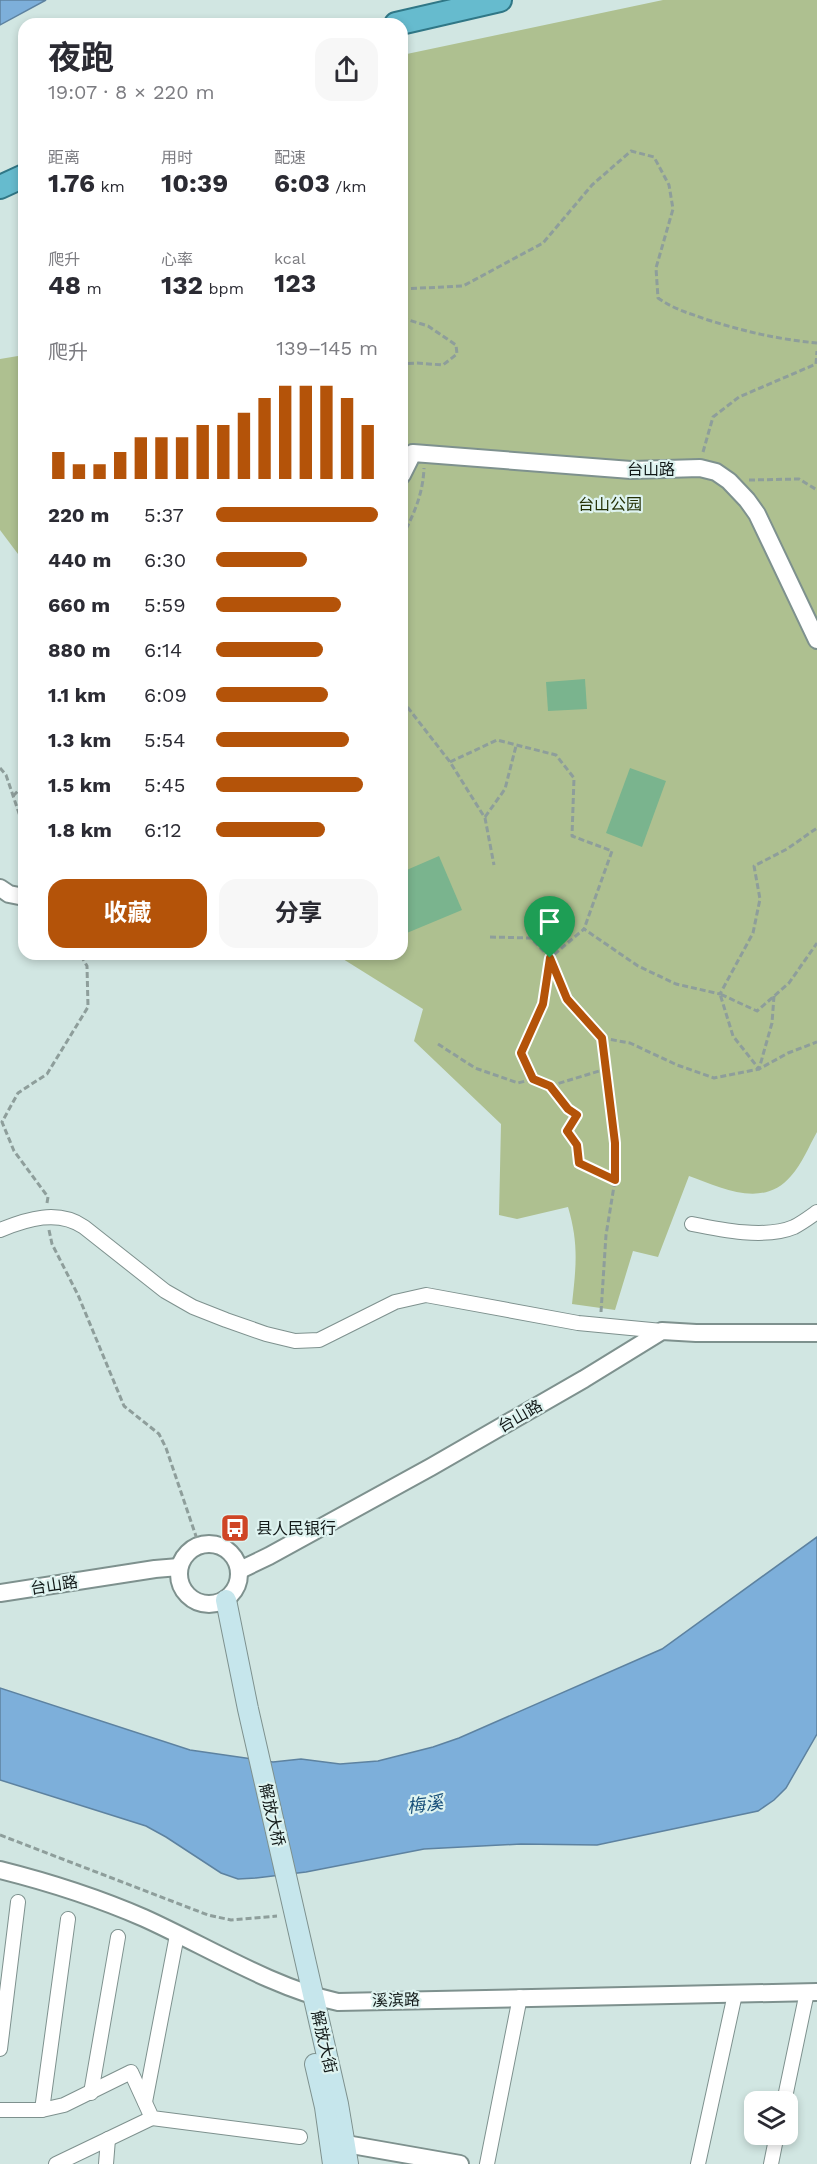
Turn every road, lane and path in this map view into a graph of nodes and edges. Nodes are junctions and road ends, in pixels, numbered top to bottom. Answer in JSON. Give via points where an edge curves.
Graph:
{"nodes":[{"id":1,"x":500,"y":0,"type":"edge"},
{"id":2,"x":408,"y":21,"type":"edge"},
{"id":3,"x":18,"y":179,"type":"edge"},
{"id":4,"x":0,"y":187,"type":"edge"},
{"id":5,"x":408,"y":289,"type":"edge"},
{"id":6,"x":408,"y":320,"type":"edge"},
{"id":7,"x":817,"y":343,"type":"edge"},
{"id":8,"x":817,"y":351,"type":"edge"},
{"id":9,"x":408,"y":364,"type":"edge"},
{"id":10,"x":426,"y":454,"type":"junction"},
{"id":11,"x":408,"y":463,"type":"edge"},
{"id":12,"x":700,"y":468,"type":"junction"},
{"id":13,"x":729,"y":481,"type":"junction"},
{"id":14,"x":817,"y":490,"type":"edge"},
{"id":15,"x":408,"y":526,"type":"edge"},
{"id":16,"x":817,"y":640,"type":"edge"},
{"id":17,"x":408,"y":708,"type":"edge"},
{"id":18,"x":516,"y":746,"type":"junction"},
{"id":19,"x":450,"y":762,"type":"junction"},
{"id":20,"x":0,"y":768,"type":"edge"},
{"id":21,"x":18,"y":791,"type":"edge"},
{"id":22,"x":13,"y":796,"type":"junction"},
{"id":23,"x":18,"y":811,"type":"edge"},
{"id":24,"x":485,"y":818,"type":"junction"},
{"id":25,"x":817,"y":828,"type":"edge"},
{"id":26,"x":494,"y":865,"type":"dead end"},
{"id":27,"x":0,"y":888,"type":"edge"},
{"id":28,"x":18,"y":896,"type":"edge"},
{"id":29,"x":584,"y":929,"type":"junction"},
{"id":30,"x":490,"y":937,"type":"dead end"},
{"id":31,"x":817,"y":943,"type":"edge"},
{"id":32,"x":550,"y":958,"type":"junction"},
{"id":33,"x":720,"y":994,"type":"junction"},
{"id":34,"x":774,"y":996,"type":"junction"},
{"id":35,"x":602,"y":1038,"type":"junction"},
{"id":36,"x":817,"y":1042,"type":"edge"},
{"id":37,"x":438,"y":1044,"type":"dead end"},
{"id":38,"x":606,"y":1069,"type":"junction"},
{"id":39,"x":759,"y":1069,"type":"junction"},
{"id":40,"x":533,"y":1079,"type":"junction"},
{"id":41,"x":550,"y":1086,"type":"junction"},
{"id":42,"x":615,"y":1180,"type":"junction"},
{"id":43,"x":817,"y":1212,"type":"edge"},
{"id":44,"x":692,"y":1224,"type":"dead end"},
{"id":45,"x":0,"y":1230,"type":"edge"},
{"id":46,"x":600,"y":1324,"type":"junction"},
{"id":47,"x":662,"y":1331,"type":"junction"},
{"id":48,"x":817,"y":1333,"type":"edge"},
{"id":49,"x":179,"y":1567,"type":"junction"},
{"id":50,"x":240,"y":1570,"type":"junction"},
{"id":51,"x":0,"y":1593,"type":"edge"},
{"id":52,"x":220,"y":1602,"type":"junction"},
{"id":53,"x":0,"y":1835,"type":"edge"},
{"id":54,"x":0,"y":1870,"type":"edge"},
{"id":55,"x":18,"y":1902,"type":"dead end"},
{"id":56,"x":68,"y":1918,"type":"dead end"},
{"id":57,"x":286,"y":1920,"type":"junction"},
{"id":58,"x":177,"y":1935,"type":"junction"},
{"id":59,"x":118,"y":1937,"type":"dead end"},
{"id":60,"x":306,"y":1992,"type":"junction"},
{"id":61,"x":812,"y":1992,"type":"edge"},
{"id":62,"x":735,"y":1994,"type":"junction"},
{"id":63,"x":520,"y":1997,"type":"junction"},
{"id":64,"x":0,"y":2049,"type":"edge"},
{"id":65,"x":787,"y":2091,"type":"edge"},
{"id":66,"x":91,"y":2093,"type":"junction"},
{"id":67,"x":145,"y":2102,"type":"junction"},
{"id":68,"x":0,"y":2110,"type":"edge"},
{"id":69,"x":42,"y":2110,"type":"junction"},
{"id":70,"x":152,"y":2118,"type":"junction"},
{"id":71,"x":300,"y":2137,"type":"dead end"},
{"id":72,"x":108,"y":2139,"type":"junction"},
{"id":73,"x":775,"y":2145,"type":"edge"},
{"id":74,"x":347,"y":2154,"type":"edge"},
{"id":75,"x":57,"y":2164,"type":"edge"},
{"id":76,"x":106,"y":2164,"type":"edge"},
{"id":77,"x":333,"y":2164,"type":"edge"},
{"id":78,"x":460,"y":2164,"type":"edge"},
{"id":79,"x":487,"y":2164,"type":"edge"},
{"id":80,"x":698,"y":2164,"type":"edge"},
{"id":81,"x":771,"y":2164,"type":"edge"}],
"edges":[{"from":1,"to":2,"type":"highway"},
{"from":3,"to":4,"type":"highway"},
{"from":5,"to":7,"type":"path","via":[[464,286],[543,243],[592,185],[631,151],[654,158],[669,185],[673,209],[656,268],[658,298],[675,310],[739,330]]},
{"from":6,"to":9,"type":"path","via":[[428,326],[456,345],[457,354],[443,365]]},
{"from":8,"to":12,"type":"path","via":[[816,364],[739,397],[713,417]]},
{"from":10,"to":11,"type":"street","via":[[413,453]]},
{"from":10,"to":12,"type":"street","name":"台山路","via":[[631,470]]},
{"from":10,"to":15,"type":"path","via":[[423,485]]},
{"from":12,"to":13,"type":"street","name":"台山路"},
{"from":13,"to":14,"type":"path","via":[[799,479]]},
{"from":13,"to":16,"type":"street","name":"台山路","via":[[757,514]]},
{"from":17,"to":19,"type":"path"},
{"from":18,"to":19,"type":"path","via":[[497,740]]},
{"from":18,"to":24,"type":"path","via":[[505,789]]},
{"from":18,"to":29,"type":"path","via":[[556,755],[574,778],[572,836],[612,851]]},
{"from":19,"to":24,"type":"path"},
{"from":20,"to":22,"type":"path"},
{"from":21,"to":22,"type":"path"},
{"from":22,"to":23,"type":"path"},
{"from":24,"to":26,"type":"path"},
{"from":25,"to":33,"type":"path","via":[[754,866],[760,899],[753,933]]},
{"from":27,"to":28,"type":"street"},
{"from":29,"to":32,"type":"path"},
{"from":29,"to":33,"type":"path","via":[[639,966],[676,984]]},
{"from":30,"to":32,"type":"path","via":[[531,938]]},
{"from":31,"to":34,"type":"path","via":[[789,983]]},
{"from":32,"to":35,"type":"path","via":[[567,999]]},
{"from":32,"to":40,"type":"path","via":[[543,1004],[521,1053]]},
{"from":33,"to":34,"type":"path","via":[[757,1011]]},
{"from":33,"to":39,"type":"path","via":[[733,1036]]},
{"from":34,"to":39,"type":"path","via":[[772,1023]]},
{"from":35,"to":38,"type":"path"},
{"from":35,"to":39,"type":"path","via":[[630,1043],[714,1078]]},
{"from":36,"to":39,"type":"path"},
{"from":37,"to":40,"type":"path","via":[[475,1068],[518,1083]]},
{"from":38,"to":41,"type":"path"},
{"from":38,"to":42,"type":"path"},
{"from":40,"to":41,"type":"path"},
{"from":41,"to":42,"type":"path","via":[[577,1115],[567,1131],[577,1145],[579,1163]]},
{"from":42,"to":46,"type":"path","via":[[606,1235]]},
{"from":43,"to":44,"type":"street","via":[[780,1231],[730,1232]]},
{"from":45,"to":46,"type":"street","via":[[36,1218],[70,1219],[179,1299],[245,1327],[295,1341],[319,1340],[395,1302],[426,1295]]},
{"from":46,"to":47,"type":"street"},
{"from":47,"to":48,"type":"street"},
{"from":47,"to":50,"type":"street","name":"台山路","via":[[431,1467]]},
{"from":49,"to":50,"type":"street","via":[[190,1550],[209,1544],[227,1550]]},
{"from":49,"to":51,"type":"street","name":"台山路"},
{"from":49,"to":52,"type":"street","via":[[182,1588],[188,1596],[206,1605]]},
{"from":50,"to":52,"type":"street","via":[[233,1593]]},
{"from":52,"to":57,"type":"main road","name":"解放大桥"},
{"from":53,"to":57,"type":"path","via":[[208,1915],[231,1920]]},
{"from":54,"to":58,"type":"street","name":"溪滨路","via":[[116,1907]]},
{"from":55,"to":64,"type":"street"},
{"from":56,"to":69,"type":"street"},
{"from":57,"to":60,"type":"main road","name":"解放大街"},
{"from":58,"to":60,"type":"street","name":"溪滨路"},
{"from":58,"to":67,"type":"street"},
{"from":59,"to":66,"type":"street"},
{"from":60,"to":63,"type":"street","name":"溪滨路","via":[[338,2002]]},
{"from":60,"to":74,"type":"main road","name":"解放大街"},
{"from":60,"to":77,"type":"main road","name":"解放大街"},
{"from":61,"to":62,"type":"street","name":"溪滨路"},
{"from":61,"to":65,"type":"street"},
{"from":62,"to":63,"type":"street","name":"溪滨路"},
{"from":62,"to":80,"type":"street"},
{"from":63,"to":79,"type":"street"},
{"from":66,"to":67,"type":"street","via":[[132,2072]]},
{"from":66,"to":69,"type":"street"},
{"from":67,"to":70,"type":"street"},
{"from":68,"to":69,"type":"street"},
{"from":70,"to":71,"type":"street"},
{"from":70,"to":72,"type":"street"},
{"from":72,"to":75,"type":"street"},
{"from":72,"to":76,"type":"street"},
{"from":73,"to":81,"type":"street"},
{"from":74,"to":78,"type":"street"}]}
